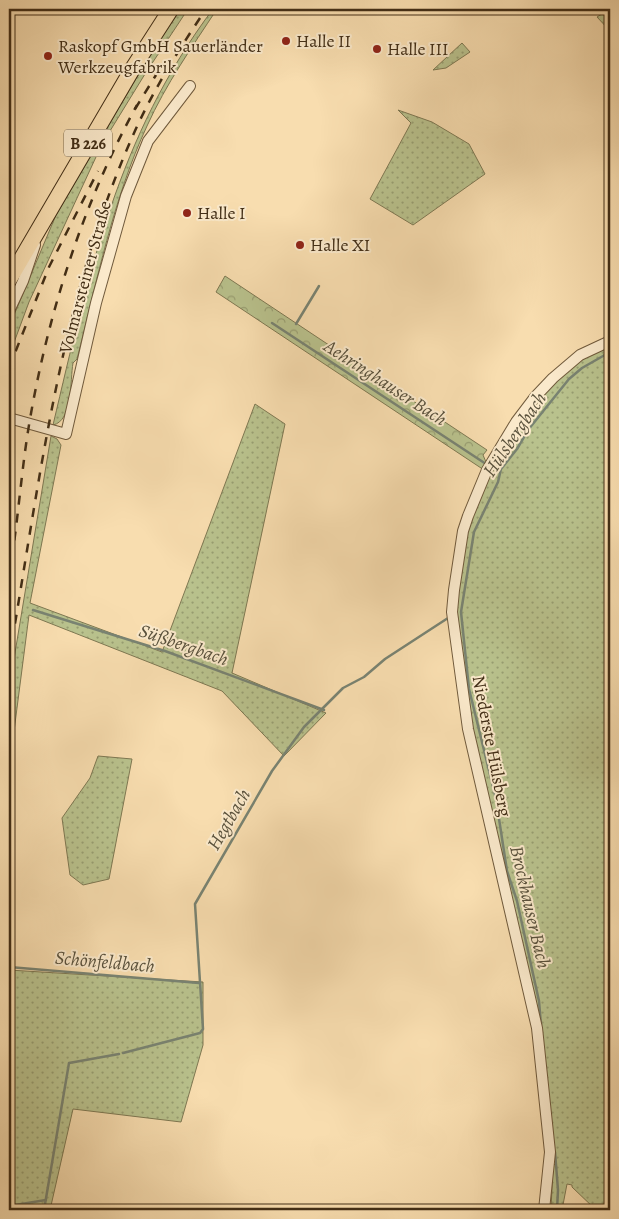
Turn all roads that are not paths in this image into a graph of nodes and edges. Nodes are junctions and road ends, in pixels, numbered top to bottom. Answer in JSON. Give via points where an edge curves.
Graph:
{"nodes":[{"id":1,"x":171,"y":9,"type":"edge"},
{"id":2,"x":190,"y":86,"type":"dead end"},
{"id":3,"x":42,"y":225,"type":"junction"},
{"id":4,"x":9,"y":280,"type":"edge"},
{"id":5,"x":9,"y":312,"type":"edge"},
{"id":6,"x":610,"y":341,"type":"edge"},
{"id":7,"x":9,"y":418,"type":"edge"},
{"id":8,"x":544,"y":1210,"type":"edge"}],
"edges":[{"from":1,"to":3,"type":"main road","number":"B 226","via":[[132,68]]},
{"from":2,"to":7,"type":"street","name":"Volmarsteiner Straße","via":[[148,141],[126,196],[96,303],[66,434]]},
{"from":3,"to":4,"type":"main road","number":"B 226"},
{"from":3,"to":5,"type":"street"},
{"from":6,"to":8,"type":"street","name":"Niederste Hülsberg","via":[[580,356],[535,397],[487,470],[468,516],[452,612],[468,729],[537,1028],[550,1152]]}]}
